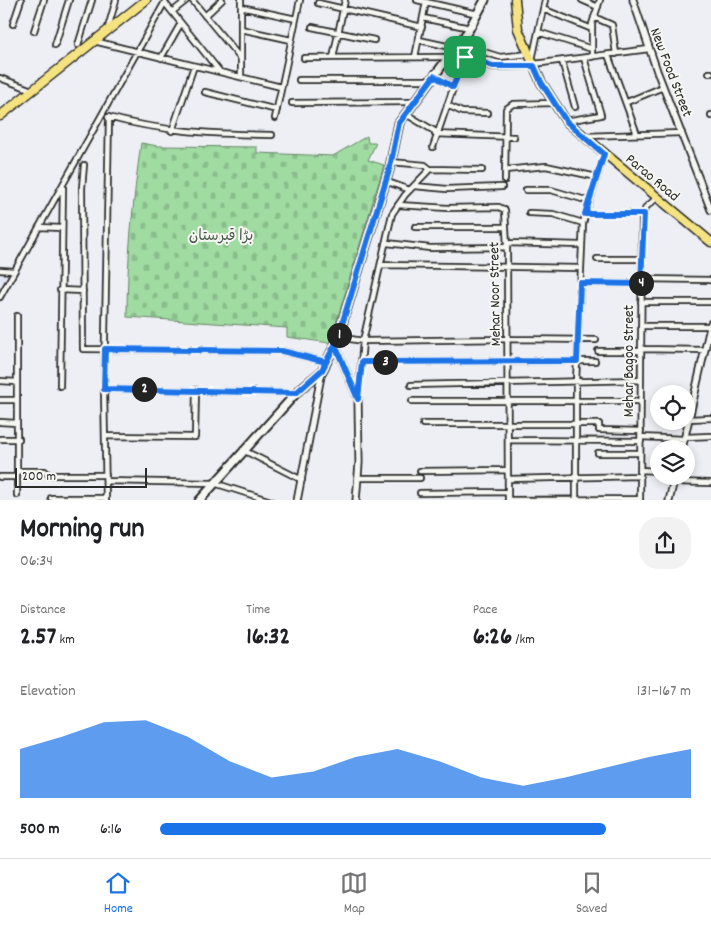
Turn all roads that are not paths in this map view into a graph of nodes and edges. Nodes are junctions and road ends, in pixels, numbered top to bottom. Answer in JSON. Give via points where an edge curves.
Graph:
{"nodes":[{"id":1,"x":21,"y":0,"type":"edge"},
{"id":2,"x":44,"y":0,"type":"edge"},
{"id":3,"x":69,"y":0,"type":"edge"},
{"id":4,"x":92,"y":0,"type":"edge"},
{"id":5,"x":116,"y":0,"type":"edge"},
{"id":6,"x":144,"y":0,"type":"edge"},
{"id":7,"x":187,"y":0,"type":"edge"},
{"id":8,"x":192,"y":0,"type":"edge"},
{"id":9,"x":222,"y":0,"type":"edge"},
{"id":10,"x":241,"y":0,"type":"edge"},
{"id":11,"x":300,"y":0,"type":"edge"},
{"id":12,"x":345,"y":0,"type":"edge"},
{"id":13,"x":417,"y":0,"type":"edge"},
{"id":14,"x":485,"y":0,"type":"edge"},
{"id":15,"x":515,"y":0,"type":"edge"},
{"id":16,"x":545,"y":0,"type":"edge"},
{"id":17,"x":582,"y":0,"type":"edge"},
{"id":18,"x":600,"y":0,"type":"edge"},
{"id":19,"x":633,"y":0,"type":"edge"},
{"id":20,"x":166,"y":2,"type":"edge"},
{"id":21,"x":426,"y":2,"type":"junction"},
{"id":22,"x":318,"y":4,"type":"dead end"},
{"id":23,"x":241,"y":7,"type":"junction"},
{"id":24,"x":598,"y":7,"type":"junction"},
{"id":25,"x":343,"y":9,"type":"junction"},
{"id":26,"x":543,"y":9,"type":"junction"},
{"id":27,"x":172,"y":12,"type":"junction"},
{"id":28,"x":478,"y":14,"type":"junction"},
{"id":29,"x":205,"y":16,"type":"junction"},
{"id":30,"x":594,"y":17,"type":"junction"},
{"id":31,"x":423,"y":18,"type":"junction"},
{"id":32,"x":296,"y":20,"type":"junction"},
{"id":33,"x":181,"y":23,"type":"junction"},
{"id":34,"x":13,"y":24,"type":"dead end"},
{"id":35,"x":422,"y":27,"type":"junction"},
{"id":36,"x":312,"y":28,"type":"dead end"},
{"id":37,"x":470,"y":28,"type":"junction"},
{"id":38,"x":241,"y":29,"type":"junction"},
{"id":39,"x":592,"y":29,"type":"junction"},
{"id":40,"x":34,"y":32,"type":"dead end"},
{"id":41,"x":107,"y":32,"type":"junction"},
{"id":42,"x":538,"y":32,"type":"junction"},
{"id":43,"x":338,"y":34,"type":"junction"},
{"id":44,"x":291,"y":40,"type":"junction"},
{"id":45,"x":374,"y":40,"type":"dead end"},
{"id":46,"x":418,"y":40,"type":"junction"},
{"id":47,"x":94,"y":42,"type":"junction"},
{"id":48,"x":476,"y":43,"type":"dead end"},
{"id":49,"x":55,"y":45,"type":"dead end"},
{"id":50,"x":78,"y":45,"type":"dead end"},
{"id":51,"x":456,"y":48,"type":"junction"},
{"id":52,"x":471,"y":48,"type":"junction"},
{"id":53,"x":649,"y":49,"type":"junction"},
{"id":54,"x":592,"y":50,"type":"junction"},
{"id":55,"x":138,"y":52,"type":"junction"},
{"id":56,"x":616,"y":54,"type":"junction"},
{"id":57,"x":608,"y":55,"type":"junction"},
{"id":58,"x":414,"y":57,"type":"junction"},
{"id":59,"x":448,"y":57,"type":"junction"},
{"id":60,"x":465,"y":57,"type":"junction"},
{"id":61,"x":592,"y":57,"type":"junction"},
{"id":62,"x":162,"y":58,"type":"junction"},
{"id":63,"x":304,"y":58,"type":"dead end"},
{"id":64,"x":333,"y":58,"type":"junction"},
{"id":65,"x":584,"y":58,"type":"junction"},
{"id":66,"x":241,"y":59,"type":"junction"},
{"id":67,"x":532,"y":61,"type":"junction"},
{"id":68,"x":562,"y":61,"type":"junction"},
{"id":69,"x":194,"y":66,"type":"junction"},
{"id":70,"x":220,"y":72,"type":"junction"},
{"id":71,"x":0,"y":78,"type":"edge"},
{"id":72,"x":241,"y":78,"type":"junction"},
{"id":73,"x":433,"y":78,"type":"junction"},
{"id":74,"x":299,"y":80,"type":"dead end"},
{"id":75,"x":281,"y":87,"type":"junction"},
{"id":76,"x":453,"y":87,"type":"junction"},
{"id":77,"x":663,"y":87,"type":"junction"},
{"id":78,"x":32,"y":90,"type":"junction"},
{"id":79,"x":205,"y":92,"type":"dead end"},
{"id":80,"x":414,"y":102,"type":"junction"},
{"id":81,"x":554,"y":102,"type":"junction"},
{"id":82,"x":626,"y":102,"type":"junction"},
{"id":83,"x":292,"y":103,"type":"dead end"},
{"id":84,"x":447,"y":105,"type":"junction"},
{"id":85,"x":575,"y":107,"type":"dead end"},
{"id":86,"x":277,"y":110,"type":"junction"},
{"id":87,"x":488,"y":113,"type":"dead end"},
{"id":88,"x":102,"y":114,"type":"junction"},
{"id":89,"x":406,"y":114,"type":"junction"},
{"id":90,"x":0,"y":116,"type":"edge"},
{"id":91,"x":109,"y":117,"type":"junction"},
{"id":92,"x":275,"y":118,"type":"dead end"},
{"id":93,"x":566,"y":121,"type":"junction"},
{"id":94,"x":172,"y":131,"type":"junction"},
{"id":95,"x":436,"y":133,"type":"junction"},
{"id":96,"x":682,"y":133,"type":"junction"},
{"id":97,"x":637,"y":134,"type":"junction"},
{"id":98,"x":272,"y":135,"type":"dead end"},
{"id":99,"x":583,"y":136,"type":"junction"},
{"id":100,"x":505,"y":137,"type":"junction"},
{"id":101,"x":514,"y":137,"type":"dead end"},
{"id":102,"x":433,"y":147,"type":"dead end"},
{"id":103,"x":604,"y":154,"type":"junction"},
{"id":104,"x":391,"y":162,"type":"junction"},
{"id":105,"x":84,"y":166,"type":"dead end"},
{"id":106,"x":430,"y":169,"type":"junction"},
{"id":107,"x":482,"y":170,"type":"dead end"},
{"id":108,"x":505,"y":170,"type":"junction"},
{"id":109,"x":597,"y":177,"type":"junction"},
{"id":110,"x":505,"y":180,"type":"dead end"},
{"id":111,"x":385,"y":181,"type":"junction"},
{"id":112,"x":63,"y":185,"type":"junction"},
{"id":113,"x":502,"y":187,"type":"dead end"},
{"id":114,"x":412,"y":188,"type":"junction"},
{"id":115,"x":526,"y":190,"type":"dead end"},
{"id":116,"x":657,"y":198,"type":"junction"},
{"id":117,"x":589,"y":201,"type":"junction"},
{"id":118,"x":398,"y":205,"type":"junction"},
{"id":119,"x":711,"y":210,"type":"edge"},
{"id":120,"x":529,"y":213,"type":"dead end"},
{"id":121,"x":585,"y":214,"type":"junction"},
{"id":122,"x":644,"y":214,"type":"junction"},
{"id":123,"x":582,"y":223,"type":"junction"},
{"id":124,"x":39,"y":227,"type":"junction"},
{"id":125,"x":415,"y":227,"type":"dead end"},
{"id":126,"x":506,"y":227,"type":"junction"},
{"id":127,"x":61,"y":228,"type":"junction"},
{"id":128,"x":711,"y":242,"type":"edge"},
{"id":129,"x":386,"y":243,"type":"junction"},
{"id":130,"x":507,"y":245,"type":"junction"},
{"id":131,"x":581,"y":245,"type":"junction"},
{"id":132,"x":597,"y":259,"type":"dead end"},
{"id":133,"x":642,"y":259,"type":"junction"},
{"id":134,"x":382,"y":265,"type":"junction"},
{"id":135,"x":507,"y":267,"type":"junction"},
{"id":136,"x":580,"y":268,"type":"junction"},
{"id":137,"x":0,"y":270,"type":"edge"},
{"id":138,"x":14,"y":271,"type":"junction"},
{"id":139,"x":711,"y":280,"type":"edge"},
{"id":140,"x":641,"y":282,"type":"junction"},
{"id":141,"x":580,"y":283,"type":"junction"},
{"id":142,"x":60,"y":290,"type":"junction"},
{"id":143,"x":82,"y":291,"type":"junction"},
{"id":144,"x":0,"y":296,"type":"edge"},
{"id":145,"x":641,"y":302,"type":"junction"},
{"id":146,"x":711,"y":302,"type":"edge"},
{"id":147,"x":18,"y":316,"type":"dead end"},
{"id":148,"x":711,"y":324,"type":"edge"},
{"id":149,"x":641,"y":326,"type":"junction"},
{"id":150,"x":338,"y":337,"type":"junction"},
{"id":151,"x":508,"y":339,"type":"junction"},
{"id":152,"x":578,"y":340,"type":"junction"},
{"id":153,"x":596,"y":340,"type":"dead end"},
{"id":154,"x":363,"y":341,"type":"junction"},
{"id":155,"x":335,"y":345,"type":"junction"},
{"id":156,"x":105,"y":349,"type":"junction"},
{"id":157,"x":641,"y":350,"type":"junction"},
{"id":158,"x":704,"y":350,"type":"junction"},
{"id":159,"x":598,"y":351,"type":"dead end"},
{"id":160,"x":508,"y":360,"type":"junction"},
{"id":161,"x":577,"y":361,"type":"junction"},
{"id":162,"x":595,"y":361,"type":"dead end"},
{"id":163,"x":326,"y":362,"type":"junction"},
{"id":164,"x":362,"y":362,"type":"junction"},
{"id":165,"x":322,"y":370,"type":"junction"},
{"id":166,"x":641,"y":380,"type":"junction"},
{"id":167,"x":0,"y":381,"type":"edge"},
{"id":168,"x":17,"y":382,"type":"junction"},
{"id":169,"x":576,"y":382,"type":"junction"},
{"id":170,"x":411,"y":384,"type":"dead end"},
{"id":171,"x":508,"y":384,"type":"junction"},
{"id":172,"x":60,"y":386,"type":"dead end"},
{"id":173,"x":104,"y":389,"type":"junction"},
{"id":174,"x":196,"y":390,"type":"junction"},
{"id":175,"x":695,"y":391,"type":"edge"},
{"id":176,"x":296,"y":393,"type":"junction"},
{"id":177,"x":358,"y":399,"type":"junction"},
{"id":178,"x":0,"y":400,"type":"edge"},
{"id":179,"x":17,"y":400,"type":"junction"},
{"id":180,"x":576,"y":400,"type":"junction"},
{"id":181,"x":412,"y":401,"type":"dead end"},
{"id":182,"x":508,"y":401,"type":"junction"},
{"id":183,"x":641,"y":401,"type":"junction"},
{"id":184,"x":695,"y":418,"type":"edge"},
{"id":185,"x":711,"y":418,"type":"edge"},
{"id":186,"x":0,"y":422,"type":"edge"},
{"id":187,"x":17,"y":423,"type":"junction"},
{"id":188,"x":508,"y":423,"type":"junction"},
{"id":189,"x":423,"y":424,"type":"dead end"},
{"id":190,"x":576,"y":424,"type":"junction"},
{"id":191,"x":641,"y":430,"type":"junction"},
{"id":192,"x":687,"y":430,"type":"edge"},
{"id":193,"x":106,"y":436,"type":"junction"},
{"id":194,"x":711,"y":436,"type":"edge"},
{"id":195,"x":685,"y":438,"type":"junction"},
{"id":196,"x":0,"y":439,"type":"edge"},
{"id":197,"x":19,"y":439,"type":"junction"},
{"id":198,"x":640,"y":439,"type":"junction"},
{"id":199,"x":508,"y":440,"type":"junction"},
{"id":200,"x":576,"y":441,"type":"junction"},
{"id":201,"x":243,"y":450,"type":"junction"},
{"id":202,"x":598,"y":453,"type":"dead end"},
{"id":203,"x":640,"y":453,"type":"junction"},
{"id":204,"x":508,"y":470,"type":"junction"},
{"id":205,"x":640,"y":470,"type":"junction"},
{"id":206,"x":420,"y":471,"type":"dead end"},
{"id":207,"x":650,"y":471,"type":"edge"},
{"id":208,"x":17,"y":474,"type":"junction"},
{"id":209,"x":106,"y":475,"type":"junction"},
{"id":210,"x":576,"y":476,"type":"junction"},
{"id":211,"x":640,"y":476,"type":"junction"},
{"id":212,"x":0,"y":477,"type":"edge"},
{"id":213,"x":358,"y":478,"type":"junction"},
{"id":214,"x":420,"y":478,"type":"dead end"},
{"id":215,"x":508,"y":479,"type":"junction"},
{"id":216,"x":302,"y":480,"type":"junction"},
{"id":217,"x":106,"y":481,"type":"junction"},
{"id":218,"x":695,"y":481,"type":"edge"},
{"id":219,"x":214,"y":483,"type":"junction"},
{"id":220,"x":711,"y":483,"type":"edge"},
{"id":221,"x":673,"y":485,"type":"edge"},
{"id":222,"x":508,"y":492,"type":"junction"},
{"id":223,"x":420,"y":493,"type":"dead end"},
{"id":224,"x":17,"y":495,"type":"dead end"},
{"id":225,"x":51,"y":498,"type":"dead end"},
{"id":226,"x":106,"y":499,"type":"edge"},
{"id":227,"x":199,"y":500,"type":"edge"},
{"id":228,"x":271,"y":500,"type":"edge"},
{"id":229,"x":297,"y":500,"type":"edge"},
{"id":230,"x":356,"y":500,"type":"edge"},
{"id":231,"x":508,"y":500,"type":"edge"},
{"id":232,"x":576,"y":500,"type":"edge"},
{"id":233,"x":640,"y":500,"type":"edge"},
{"id":234,"x":669,"y":500,"type":"edge"}],
"edges":[{"from":1,"to":34,"type":"street"},
{"from":2,"to":40,"type":"street"},
{"from":3,"to":49,"type":"street"},
{"from":4,"to":50,"type":"street"},
{"from":5,"to":41,"type":"street"},
{"from":6,"to":41,"type":"main road"},
{"from":7,"to":27,"type":"street"},
{"from":8,"to":29,"type":"street"},
{"from":9,"to":29,"type":"street"},
{"from":10,"to":23,"type":"street"},
{"from":11,"to":32,"type":"street"},
{"from":12,"to":25,"type":"street"},
{"from":13,"to":21,"type":"street"},
{"from":14,"to":28,"type":"main road"},
{"from":15,"to":67,"type":"main road","name":"Parao Road","via":[[518,29]]},
{"from":16,"to":26,"type":"street"},
{"from":17,"to":24,"type":"street"},
{"from":18,"to":24,"type":"street"},
{"from":19,"to":53,"type":"street","name":"New Food Street"},
{"from":20,"to":27,"type":"street"},
{"from":20,"to":55,"type":"street"},
{"from":21,"to":28,"type":"street"},
{"from":21,"to":31,"type":"street"},
{"from":22,"to":25,"type":"street"},
{"from":23,"to":32,"type":"street"},
{"from":23,"to":38,"type":"street"},
{"from":24,"to":30,"type":"street"},
{"from":25,"to":35,"type":"street"},
{"from":25,"to":43,"type":"street"},
{"from":26,"to":39,"type":"street"},
{"from":26,"to":42,"type":"street"},
{"from":27,"to":33,"type":"street"},
{"from":28,"to":37,"type":"main road"},
{"from":29,"to":66,"type":"street"},
{"from":30,"to":39,"type":"street"},
{"from":30,"to":56,"type":"street","via":[[612,25]]},
{"from":31,"to":35,"type":"street"},
{"from":31,"to":37,"type":"street"},
{"from":32,"to":44,"type":"street"},
{"from":33,"to":62,"type":"street"},
{"from":33,"to":70,"type":"street"},
{"from":35,"to":46,"type":"street"},
{"from":36,"to":43,"type":"street"},
{"from":37,"to":51,"type":"main road"},
{"from":38,"to":44,"type":"street"},
{"from":38,"to":66,"type":"street"},
{"from":39,"to":54,"type":"street"},
{"from":41,"to":47,"type":"main road"},
{"from":42,"to":54,"type":"street"},
{"from":42,"to":67,"type":"street"},
{"from":43,"to":45,"type":"street"},
{"from":43,"to":64,"type":"street"},
{"from":44,"to":75,"type":"street"},
{"from":46,"to":51,"type":"street"},
{"from":46,"to":58,"type":"street"},
{"from":47,"to":55,"type":"street"},
{"from":47,"to":78,"type":"main road"},
{"from":48,"to":52,"type":"street"},
{"from":51,"to":59,"type":"main road"},
{"from":52,"to":60,"type":"street"},
{"from":52,"to":67,"type":"street","via":[[500,57]]},
{"from":53,"to":56,"type":"street"},
{"from":53,"to":77,"type":"street","name":"New Food Street"},
{"from":54,"to":61,"type":"street"},
{"from":55,"to":62,"type":"street"},
{"from":55,"to":88,"type":"street"},
{"from":56,"to":57,"type":"street"},
{"from":57,"to":61,"type":"street"},
{"from":57,"to":82,"type":"street"},
{"from":58,"to":59,"type":"street"},
{"from":58,"to":64,"type":"street"},
{"from":59,"to":73,"type":"main road"},
{"from":60,"to":67,"type":"street","via":[[493,66]]},
{"from":60,"to":76,"type":"street"},
{"from":61,"to":65,"type":"street"},
{"from":62,"to":69,"type":"street"},
{"from":63,"to":64,"type":"street"},
{"from":65,"to":68,"type":"street"},
{"from":65,"to":93,"type":"street","via":[[602,115]]},
{"from":66,"to":72,"type":"street"},
{"from":67,"to":68,"type":"street"},
{"from":67,"to":81,"type":"main road","name":"Parao Road"},
{"from":68,"to":85,"type":"street"},
{"from":69,"to":70,"type":"street"},
{"from":69,"to":94,"type":"street"},
{"from":70,"to":72,"type":"street"},
{"from":71,"to":78,"type":"street"},
{"from":72,"to":75,"type":"street"},
{"from":73,"to":74,"type":"street"},
{"from":73,"to":76,"type":"street"},
{"from":73,"to":80,"type":"main road"},
{"from":75,"to":86,"type":"street"},
{"from":76,"to":84,"type":"street"},
{"from":77,"to":82,"type":"street"},
{"from":77,"to":96,"type":"street","name":"New Food Street"},
{"from":78,"to":90,"type":"main road"},
{"from":79,"to":86,"type":"street"},
{"from":80,"to":83,"type":"street"},
{"from":80,"to":89,"type":"main road"},
{"from":81,"to":93,"type":"main road","name":"Parao Road"},
{"from":81,"to":100,"type":"street","via":[[508,106]]},
{"from":82,"to":97,"type":"street"},
{"from":84,"to":87,"type":"street","via":[[462,112]]},
{"from":84,"to":95,"type":"street"},
{"from":86,"to":92,"type":"street"},
{"from":88,"to":91,"type":"street"},
{"from":88,"to":112,"type":"street"},
{"from":89,"to":95,"type":"street"},
{"from":89,"to":104,"type":"main road","via":[[399,123]]},
{"from":91,"to":94,"type":"street"},
{"from":91,"to":156,"type":"street"},
{"from":93,"to":99,"type":"main road","name":"Parao Road"},
{"from":94,"to":98,"type":"street"},
{"from":95,"to":100,"type":"street"},
{"from":95,"to":102,"type":"street"},
{"from":96,"to":97,"type":"street"},
{"from":96,"to":119,"type":"street","name":"New Food Street"},
{"from":97,"to":99,"type":"street"},
{"from":99,"to":103,"type":"main road","name":"Parao Road"},
{"from":100,"to":101,"type":"street"},
{"from":100,"to":108,"type":"street"},
{"from":103,"to":109,"type":"street"},
{"from":103,"to":116,"type":"main road","name":"Parao Road"},
{"from":104,"to":106,"type":"street","via":[[425,164]]},
{"from":104,"to":111,"type":"main road"},
{"from":105,"to":143,"type":"street"},
{"from":106,"to":107,"type":"street"},
{"from":106,"to":114,"type":"street"},
{"from":108,"to":109,"type":"street","via":[[546,166]]},
{"from":108,"to":110,"type":"street"},
{"from":109,"to":117,"type":"street"},
{"from":111,"to":114,"type":"street"},
{"from":111,"to":150,"type":"main road"},
{"from":112,"to":124,"type":"street"},
{"from":112,"to":127,"type":"street"},
{"from":113,"to":114,"type":"street"},
{"from":114,"to":118,"type":"street"},
{"from":115,"to":117,"type":"street","via":[[551,190]]},
{"from":116,"to":122,"type":"street","via":[[646,207]]},
{"from":116,"to":128,"type":"main road","name":"Parao Road"},
{"from":117,"to":121,"type":"street"},
{"from":118,"to":126,"type":"street","name":"Mehar Noor Street","via":[[503,208]]},
{"from":118,"to":129,"type":"street","via":[[392,214]]},
{"from":120,"to":123,"type":"street","via":[[553,214]]},
{"from":121,"to":122,"type":"street"},
{"from":121,"to":123,"type":"street"},
{"from":122,"to":133,"type":"street","name":"Mehar Bagoo Street"},
{"from":123,"to":131,"type":"street"},
{"from":124,"to":127,"type":"street"},
{"from":124,"to":138,"type":"street"},
{"from":125,"to":126,"type":"street"},
{"from":126,"to":130,"type":"street","name":"Mehar Noor Street"},
{"from":127,"to":142,"type":"street"},
{"from":129,"to":130,"type":"street","via":[[430,248]]},
{"from":129,"to":134,"type":"street"},
{"from":130,"to":131,"type":"street"},
{"from":130,"to":135,"type":"street","name":"Mehar Noor Street"},
{"from":131,"to":136,"type":"street"},
{"from":132,"to":133,"type":"street"},
{"from":133,"to":140,"type":"street","name":"Mehar Bagoo Street"},
{"from":134,"to":135,"type":"street"},
{"from":134,"to":154,"type":"street"},
{"from":135,"to":136,"type":"street"},
{"from":135,"to":151,"type":"street","name":"Mehar Noor Street"},
{"from":136,"to":141,"type":"street"},
{"from":137,"to":138,"type":"street"},
{"from":138,"to":144,"type":"street"},
{"from":139,"to":140,"type":"street"},
{"from":140,"to":141,"type":"street"},
{"from":140,"to":145,"type":"street","name":"Mehar Bagoo Street"},
{"from":141,"to":152,"type":"street"},
{"from":142,"to":143,"type":"street"},
{"from":142,"to":172,"type":"street"},
{"from":143,"to":156,"type":"street","via":[[83,349]]},
{"from":145,"to":146,"type":"street"},
{"from":145,"to":149,"type":"street","name":"Mehar Bagoo Street"},
{"from":147,"to":168,"type":"street"},
{"from":148,"to":149,"type":"street"},
{"from":148,"to":158,"type":"street"},
{"from":149,"to":157,"type":"street","name":"Mehar Bagoo Street"},
{"from":150,"to":154,"type":"street"},
{"from":150,"to":155,"type":"main road"},
{"from":151,"to":152,"type":"street"},
{"from":151,"to":154,"type":"street"},
{"from":151,"to":160,"type":"street","name":"Mehar Noor Street"},
{"from":152,"to":153,"type":"street"},
{"from":152,"to":161,"type":"street"},
{"from":154,"to":164,"type":"street"},
{"from":155,"to":163,"type":"main road"},
{"from":155,"to":177,"type":"street"},
{"from":156,"to":163,"type":"street","via":[[282,351]]},
{"from":156,"to":173,"type":"street"},
{"from":157,"to":158,"type":"street"},
{"from":157,"to":159,"type":"street"},
{"from":157,"to":166,"type":"street","name":"Mehar Bagoo Street"},
{"from":158,"to":175,"type":"street"},
{"from":160,"to":161,"type":"street"},
{"from":160,"to":164,"type":"street"},
{"from":160,"to":171,"type":"street","name":"Mehar Noor Street"},
{"from":161,"to":162,"type":"street"},
{"from":161,"to":169,"type":"street"},
{"from":163,"to":165,"type":"main road"},
{"from":164,"to":177,"type":"street"},
{"from":165,"to":176,"type":"main road"},
{"from":165,"to":216,"type":"street"},
{"from":166,"to":169,"type":"street"},
{"from":166,"to":183,"type":"street","name":"Mehar Bagoo Street"},
{"from":167,"to":168,"type":"street"},
{"from":168,"to":179,"type":"street"},
{"from":169,"to":171,"type":"street"},
{"from":169,"to":180,"type":"street"},
{"from":170,"to":171,"type":"street"},
{"from":171,"to":182,"type":"street","name":"Mehar Noor Street"},
{"from":173,"to":174,"type":"street"},
{"from":173,"to":193,"type":"street"},
{"from":174,"to":176,"type":"street"},
{"from":174,"to":193,"type":"street","via":[[195,438]]},
{"from":176,"to":201,"type":"main road"},
{"from":177,"to":213,"type":"street"},
{"from":178,"to":179,"type":"street"},
{"from":179,"to":187,"type":"street"},
{"from":180,"to":182,"type":"street"},
{"from":180,"to":183,"type":"street"},
{"from":180,"to":190,"type":"street"},
{"from":181,"to":182,"type":"street"},
{"from":182,"to":188,"type":"street","name":"Mehar Noor Street"},
{"from":183,"to":191,"type":"street","name":"Mehar Bagoo Street"},
{"from":184,"to":185,"type":"street"},
{"from":186,"to":187,"type":"street"},
{"from":187,"to":197,"type":"street"},
{"from":188,"to":189,"type":"street"},
{"from":188,"to":190,"type":"street"},
{"from":188,"to":199,"type":"street","name":"Mehar Noor Street"},
{"from":190,"to":191,"type":"street","via":[[599,424],[599,430]]},
{"from":190,"to":200,"type":"street"},
{"from":191,"to":198,"type":"street","name":"Mehar Bagoo Street"},
{"from":192,"to":195,"type":"street"},
{"from":193,"to":209,"type":"street"},
{"from":194,"to":195,"type":"street"},
{"from":195,"to":198,"type":"street"},
{"from":196,"to":197,"type":"street"},
{"from":197,"to":208,"type":"street"},
{"from":198,"to":200,"type":"street"},
{"from":198,"to":203,"type":"street","name":"Mehar Bagoo Street"},
{"from":199,"to":200,"type":"street"},
{"from":199,"to":204,"type":"street","name":"Mehar Noor Street"},
{"from":200,"to":210,"type":"street"},
{"from":201,"to":216,"type":"street"},
{"from":201,"to":219,"type":"main road"},
{"from":202,"to":203,"type":"street"},
{"from":203,"to":205,"type":"street","name":"Mehar Bagoo Street"},
{"from":204,"to":206,"type":"street"},
{"from":204,"to":215,"type":"street","name":"Mehar Noor Street"},
{"from":205,"to":207,"type":"street"},
{"from":205,"to":211,"type":"street","name":"Mehar Bagoo Street"},
{"from":208,"to":209,"type":"street","via":[[45,471],[49,475]]},
{"from":208,"to":212,"type":"street"},
{"from":208,"to":224,"type":"street"},
{"from":209,"to":217,"type":"street"},
{"from":210,"to":211,"type":"street"},
{"from":210,"to":215,"type":"street"},
{"from":210,"to":232,"type":"street"},
{"from":211,"to":233,"type":"street","name":"Mehar Bagoo Street"},
{"from":213,"to":214,"type":"street"},
{"from":213,"to":230,"type":"street"},
{"from":215,"to":222,"type":"street","name":"Mehar Noor Street"},
{"from":216,"to":229,"type":"street"},
{"from":217,"to":219,"type":"street"},
{"from":217,"to":226,"type":"street"},
{"from":218,"to":220,"type":"street"},
{"from":219,"to":227,"type":"main road"},
{"from":219,"to":228,"type":"street"},
{"from":221,"to":234,"type":"street"},
{"from":222,"to":223,"type":"street"},
{"from":222,"to":231,"type":"street","name":"Mehar Noor Street"},
{"from":225,"to":226,"type":"street"},
{"from":231,"to":232,"type":"street"},
{"from":232,"to":233,"type":"street"}]}
